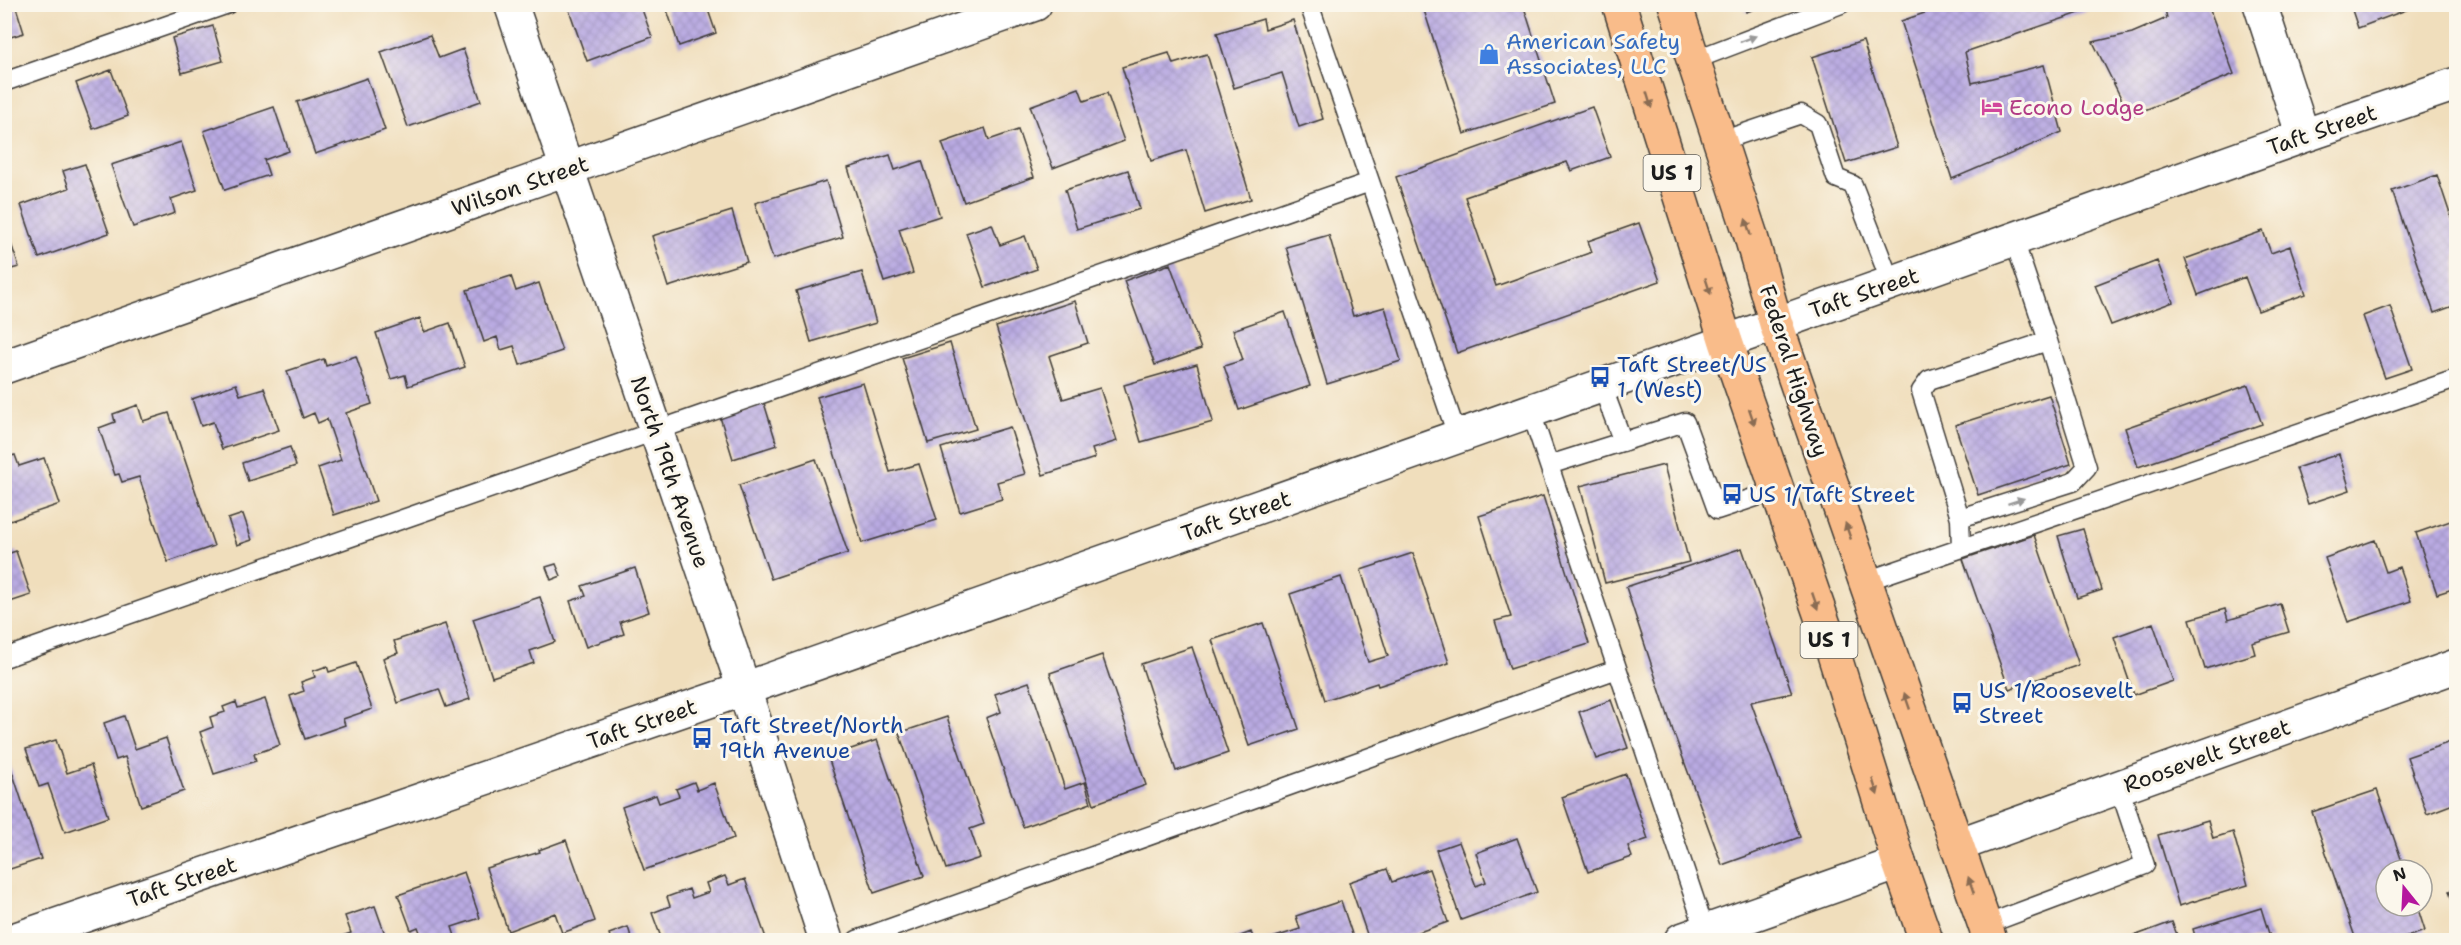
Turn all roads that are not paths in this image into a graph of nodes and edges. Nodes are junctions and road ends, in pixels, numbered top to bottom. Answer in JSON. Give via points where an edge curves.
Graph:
{"nodes":[{"id":1,"x":228,"y":4,"type":"edge"},
{"id":2,"x":512,"y":4,"type":"edge"},
{"id":3,"x":1035,"y":4,"type":"edge"},
{"id":4,"x":1309,"y":4,"type":"edge"},
{"id":5,"x":1619,"y":4,"type":"edge"},
{"id":6,"x":1675,"y":4,"type":"edge"},
{"id":7,"x":1841,"y":4,"type":"edge"},
{"id":8,"x":2260,"y":4,"type":"edge"},
{"id":9,"x":1694,"y":60,"type":"junction"},
{"id":10,"x":4,"y":82,"type":"edge"},
{"id":11,"x":2457,"y":84,"type":"edge"},
{"id":12,"x":2303,"y":136,"type":"junction"},
{"id":13,"x":1721,"y":141,"type":"junction"},
{"id":14,"x":567,"y":170,"type":"junction"},
{"id":15,"x":1370,"y":183,"type":"junction"},
{"id":16,"x":2014,"y":240,"type":"junction"},
{"id":17,"x":1891,"y":283,"type":"junction"},
{"id":18,"x":1776,"y":324,"type":"junction"},
{"id":19,"x":2048,"y":341,"type":"junction"},
{"id":20,"x":1726,"y":342,"type":"junction"},
{"id":21,"x":4,"y":367,"type":"edge"},
{"id":22,"x":2457,"y":379,"type":"edge"},
{"id":23,"x":1602,"y":386,"type":"junction"},
{"id":24,"x":1531,"y":412,"type":"junction"},
{"id":25,"x":656,"y":431,"type":"junction"},
{"id":26,"x":1458,"y":438,"type":"junction"},
{"id":27,"x":1623,"y":442,"type":"junction"},
{"id":28,"x":1549,"y":465,"type":"junction"},
{"id":29,"x":1777,"y":490,"type":"junction"},
{"id":30,"x":1960,"y":518,"type":"junction"},
{"id":31,"x":1961,"y":548,"type":"junction"},
{"id":32,"x":1866,"y":581,"type":"junction"},
{"id":33,"x":4,"y":658,"type":"edge"},
{"id":34,"x":2457,"y":666,"type":"edge"},
{"id":35,"x":1617,"y":669,"type":"junction"},
{"id":36,"x":744,"y":689,"type":"junction"},
{"id":37,"x":2119,"y":787,"type":"junction"},
{"id":38,"x":1958,"y":845,"type":"junction"},
{"id":39,"x":1899,"y":863,"type":"junction"},
{"id":40,"x":1988,"y":933,"type":"edge"},
{"id":41,"x":1698,"y":938,"type":"edge"},
{"id":42,"x":14,"y":940,"type":"edge"},
{"id":43,"x":826,"y":940,"type":"edge"},
{"id":44,"x":857,"y":940,"type":"edge"},
{"id":45,"x":1926,"y":940,"type":"edge"}],
"edges":[{"from":1,"to":10,"type":"lane"},
{"from":2,"to":14,"type":"street","name":"North 19th Avenue"},
{"from":3,"to":14,"type":"street","name":"Wilson Street"},
{"from":4,"to":15,"type":"lane"},
{"from":5,"to":20,"type":"main road","number":"US 1","one_way":true},
{"from":6,"to":9,"type":"main road","name":"Federal Highway","number":"US 1"},
{"from":9,"to":7,"type":"lane","one_way":true},
{"from":8,"to":12,"type":"street"},
{"from":9,"to":13,"type":"main road","name":"Federal Highway","number":"US 1"},
{"from":11,"to":12,"type":"street","name":"Taft Street"},
{"from":12,"to":16,"type":"street","name":"Taft Street"},
{"from":13,"to":17,"type":"lane","via":[[1801,114],[1818,124],[1836,178],[1853,185]]},
{"from":18,"to":13,"type":"main road","name":"Federal Highway","number":"US 1","one_way":true},
{"from":14,"to":21,"type":"street","name":"Wilson Street"},
{"from":14,"to":25,"type":"street","name":"North 19th Avenue"},
{"from":15,"to":25,"type":"lane"},
{"from":15,"to":26,"type":"lane"},
{"from":16,"to":17,"type":"street","name":"Taft Street"},
{"from":16,"to":19,"type":"lane"},
{"from":17,"to":18,"type":"street","name":"Taft Street"},
{"from":18,"to":20,"type":"street","name":"Taft Street"},
{"from":32,"to":18,"type":"main road","name":"Federal Highway","number":"US 1","one_way":true},
{"from":30,"to":19,"type":"lane","one_way":true,"via":[[2073,482],[2087,467]]},
{"from":19,"to":30,"type":"lane","via":[[1929,380],[1921,391]]},
{"from":20,"to":23,"type":"street","name":"Taft Street"},
{"from":20,"to":29,"type":"main road","number":"US 1","one_way":true},
{"from":22,"to":31,"type":"lane"},
{"from":23,"to":24,"type":"street","name":"Taft Street"},
{"from":23,"to":27,"type":"lane"},
{"from":24,"to":26,"type":"street","name":"Taft Street"},
{"from":24,"to":28,"type":"lane"},
{"from":25,"to":33,"type":"lane"},
{"from":25,"to":36,"type":"street","name":"North 19th Avenue"},
{"from":26,"to":36,"type":"street","name":"Taft Street"},
{"from":27,"to":28,"type":"lane"},
{"from":27,"to":29,"type":"lane","via":[[1684,422],[1716,510]]},
{"from":28,"to":35,"type":"lane"},
{"from":29,"to":39,"type":"main road","number":"US 1","one_way":true,"via":[[1833,651]]},
{"from":30,"to":31,"type":"lane"},
{"from":31,"to":32,"type":"lane"},
{"from":38,"to":32,"type":"main road","name":"Federal Highway","number":"US 1","one_way":true},
{"from":34,"to":37,"type":"street","name":"Roosevelt Street"},
{"from":35,"to":41,"type":"lane"},
{"from":35,"to":44,"type":"lane"},
{"from":36,"to":42,"type":"street","name":"Taft Street"},
{"from":36,"to":43,"type":"street","name":"North 19th Avenue"},
{"from":37,"to":38,"type":"street","name":"Roosevelt Street"},
{"from":37,"to":40,"type":"lane","via":[[2145,865]]},
{"from":40,"to":38,"type":"main road","name":"Federal Highway","number":"US 1","one_way":true},
{"from":39,"to":41,"type":"street"},
{"from":39,"to":45,"type":"main road","number":"US 1"}]}
